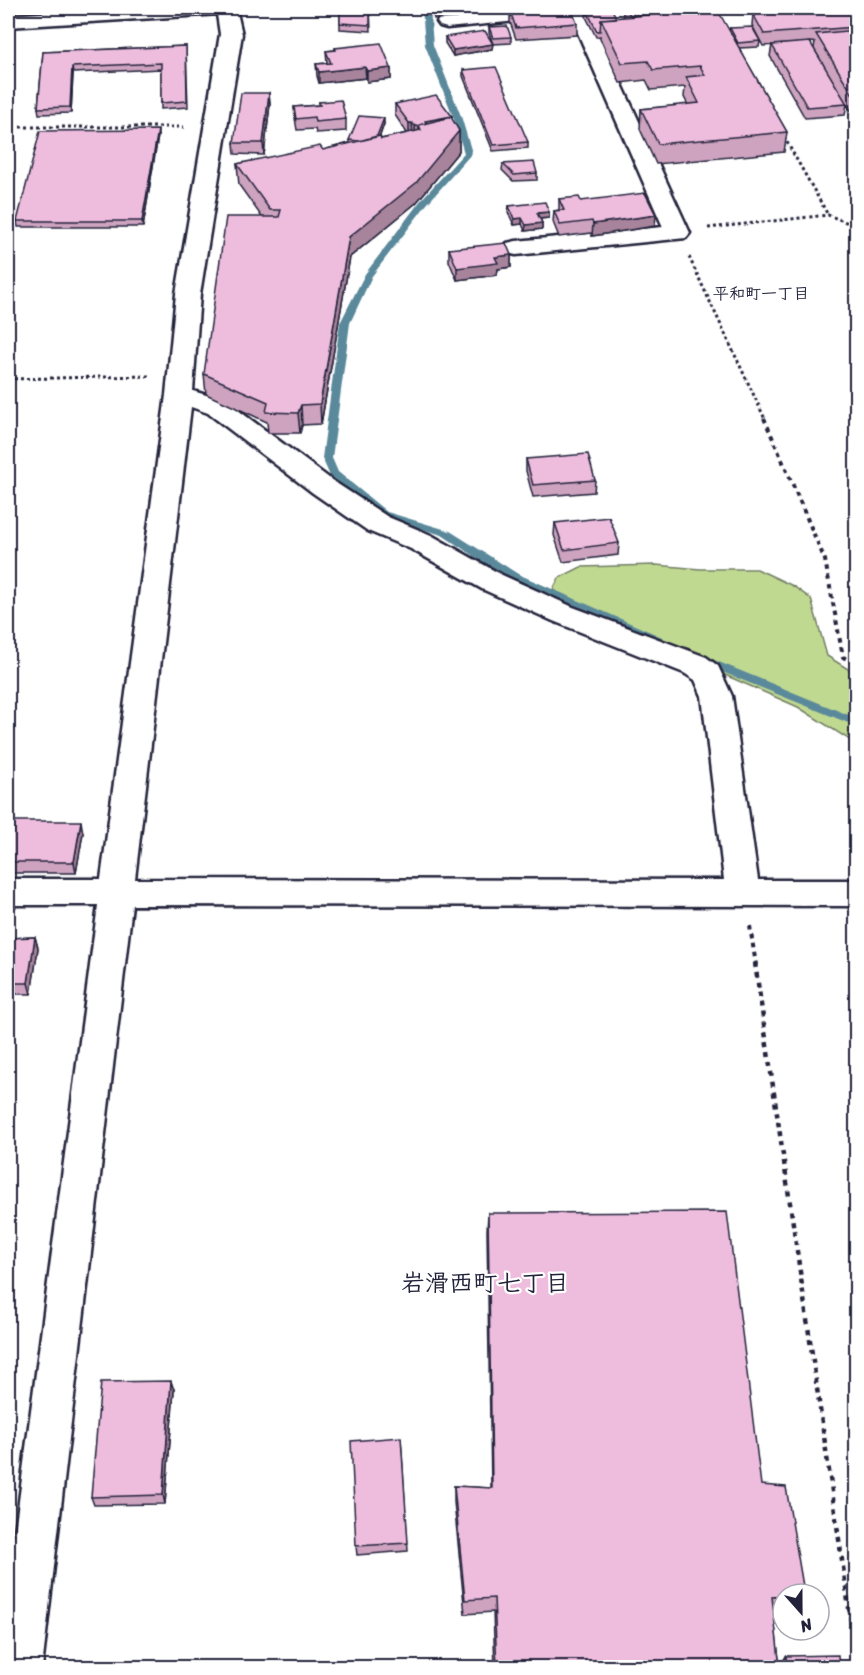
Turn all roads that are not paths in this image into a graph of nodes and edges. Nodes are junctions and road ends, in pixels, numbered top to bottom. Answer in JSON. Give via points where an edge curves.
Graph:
{"nodes":[{"id":1,"x":221,"y":8,"type":"edge"},
{"id":2,"x":226,"y":8,"type":"edge"},
{"id":3,"x":584,"y":8,"type":"edge"},
{"id":4,"x":8,"y":21,"type":"edge"},
{"id":5,"x":447,"y":22,"type":"edge"},
{"id":6,"x":516,"y":248,"type":"dead end"},
{"id":7,"x":180,"y":385,"type":"junction"},
{"id":8,"x":115,"y":891,"type":"junction"},
{"id":9,"x":8,"y":892,"type":"edge"},
{"id":10,"x":745,"y":893,"type":"junction"},
{"id":11,"x":856,"y":893,"type":"edge"},
{"id":12,"x":19,"y":1668,"type":"edge"}],
"edges":[{"from":1,"to":4,"type":"street"},
{"from":2,"to":7,"type":"street","via":[[231,34],[188,294]]},
{"from":3,"to":5,"type":"street"},
{"from":3,"to":6,"type":"street","via":[[678,232]]},
{"from":7,"to":8,"type":"street"},
{"from":7,"to":10,"type":"street","via":[[217,407],[378,524],[421,542],[492,582],[695,665],[707,674],[717,696],[739,873]]},
{"from":8,"to":9,"type":"street"},
{"from":8,"to":10,"type":"street"},
{"from":8,"to":12,"type":"street"},
{"from":10,"to":11,"type":"street"}]}
